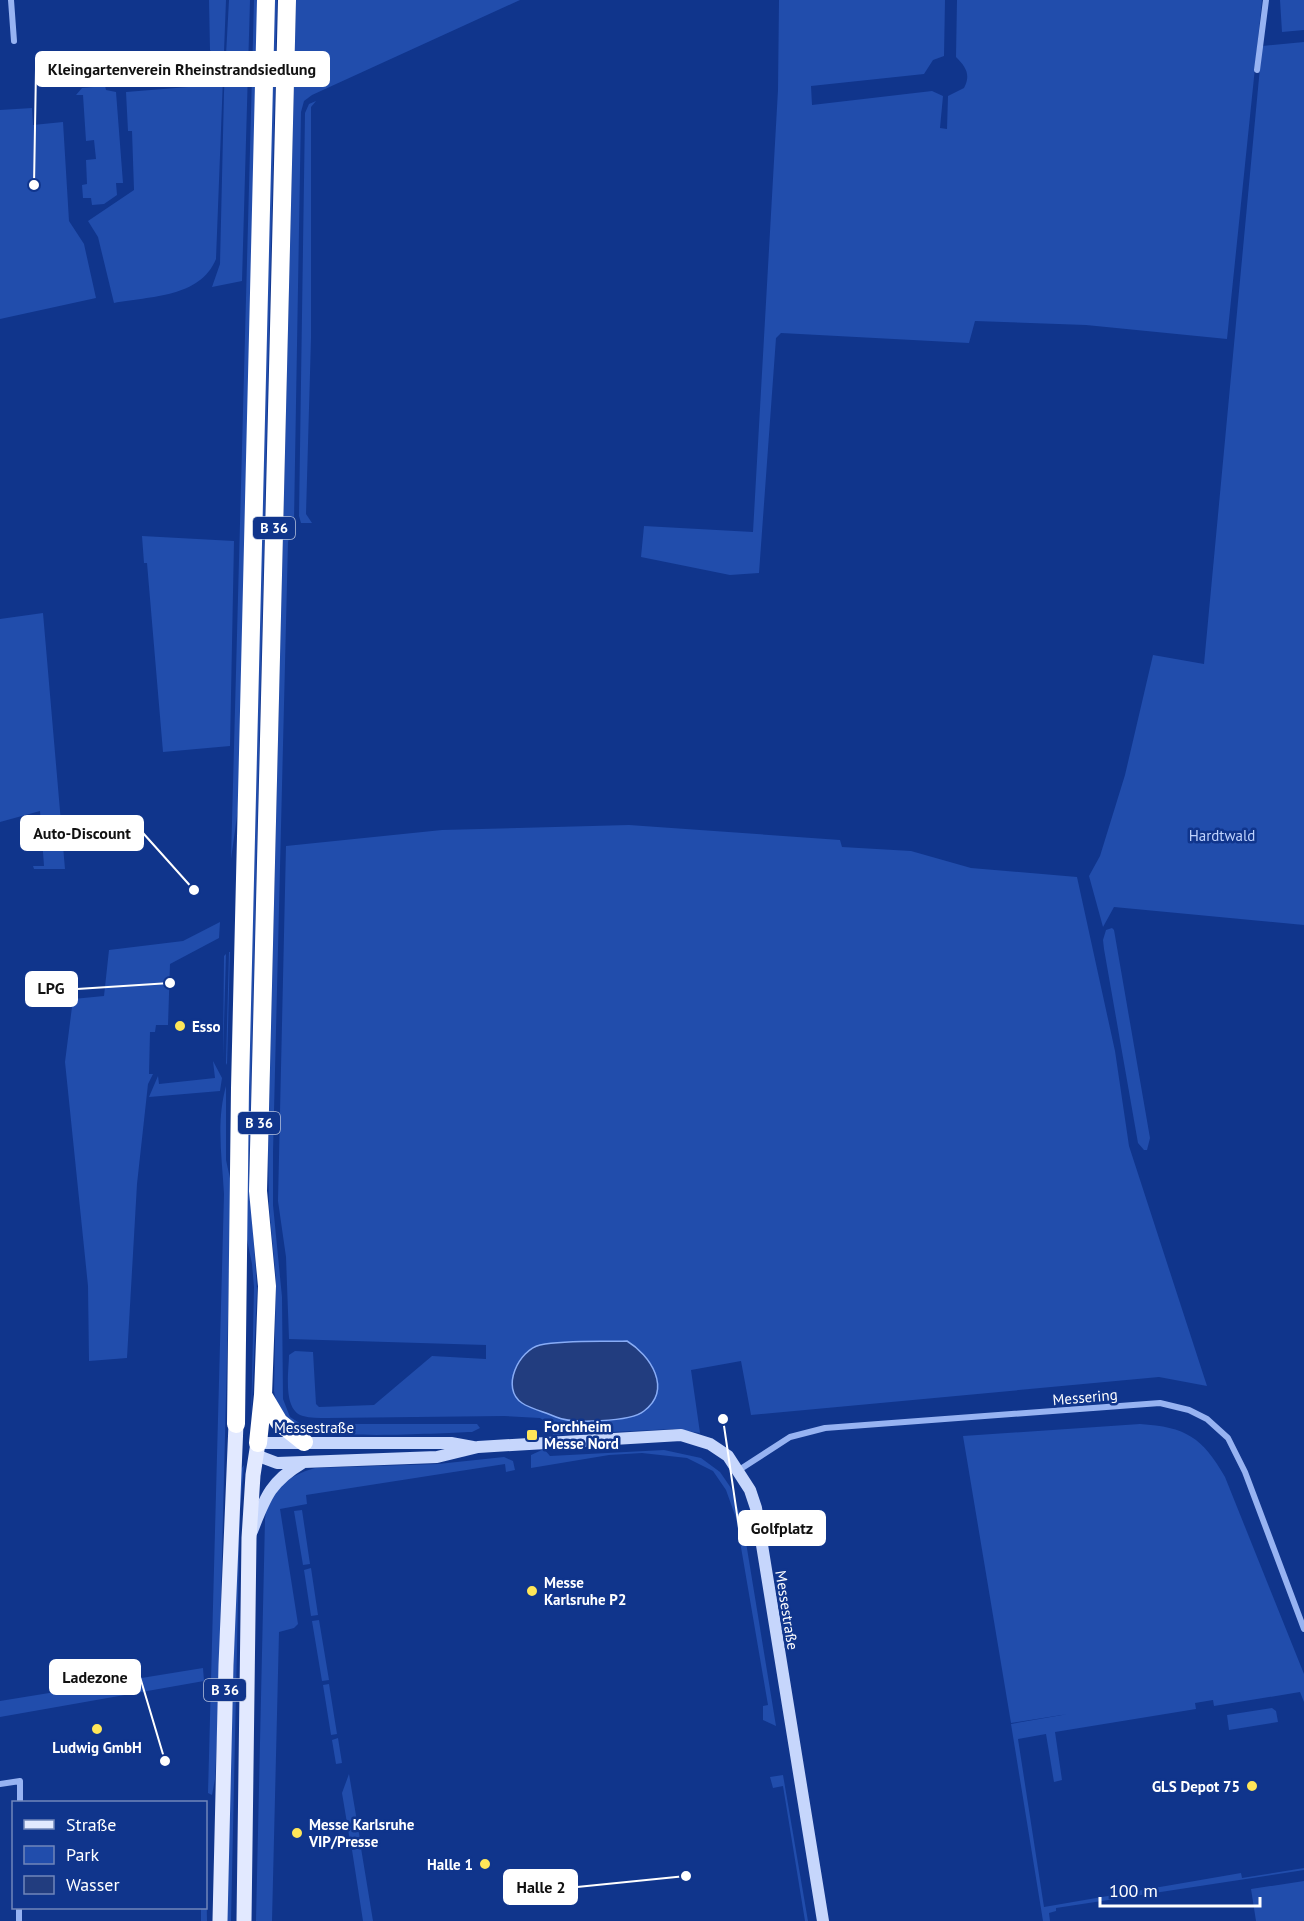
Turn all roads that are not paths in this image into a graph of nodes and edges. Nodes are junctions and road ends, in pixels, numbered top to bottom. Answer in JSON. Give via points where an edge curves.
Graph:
{"nodes":[{"id":1,"x":12,"y":0,"type":"edge"},
{"id":2,"x":266,"y":0,"type":"edge"},
{"id":3,"x":287,"y":0,"type":"edge"},
{"id":4,"x":1266,"y":0,"type":"edge"},
{"id":5,"x":14,"y":41,"type":"dead end"},
{"id":6,"x":1257,"y":70,"type":"dead end"},
{"id":7,"x":263,"y":1395,"type":"junction"},
{"id":8,"x":236,"y":1424,"type":"junction"},
{"id":9,"x":304,"y":1442,"type":"junction"},
{"id":10,"x":478,"y":1447,"type":"junction"},
{"id":11,"x":254,"y":1448,"type":"junction"},
{"id":12,"x":304,"y":1462,"type":"junction"},
{"id":13,"x":739,"y":1470,"type":"junction"},
{"id":14,"x":234,"y":1472,"type":"junction"},
{"id":15,"x":249,"y":1538,"type":"junction"},
{"id":16,"x":1304,"y":1629,"type":"edge"},
{"id":17,"x":0,"y":1784,"type":"edge"},
{"id":18,"x":20,"y":1801,"type":"edge"},
{"id":19,"x":220,"y":1921,"type":"edge"},
{"id":20,"x":244,"y":1921,"type":"edge"},
{"id":21,"x":823,"y":1921,"type":"edge"}],
"edges":[{"from":1,"to":5,"type":"street"},
{"from":2,"to":8,"type":"highway","number":"B 36","via":[[240,1065]]},
{"from":3,"to":7,"type":"highway","number":"B 36","via":[[258,1191],[267,1286]]},
{"from":4,"to":6,"type":"street"},
{"from":7,"to":9,"type":"highway","via":[[279,1422]]},
{"from":7,"to":11,"type":"highway","number":"B 36"},
{"from":8,"to":11,"type":"main road"},
{"from":8,"to":14,"type":"main road","number":"B 36"},
{"from":9,"to":10,"type":"street","name":"Messestraße","via":[[451,1443]]},
{"from":9,"to":11,"type":"street","name":"Messestraße"},
{"from":10,"to":12,"type":"street","name":"Messestraße","via":[[437,1458]]},
{"from":10,"to":13,"type":"street","name":"Messestraße","via":[[681,1435],[710,1444],[728,1456]]},
{"from":11,"to":12,"type":"street","name":"Messestraße","via":[[277,1463]]},
{"from":11,"to":14,"type":"main road","via":[[241,1454]]},
{"from":11,"to":15,"type":"main road","number":"B 36"},
{"from":12,"to":15,"type":"street","via":[[270,1490]]},
{"from":13,"to":16,"type":"street","name":"Messering","via":[[790,1437],[825,1428],[1160,1403],[1189,1410],[1207,1419],[1228,1438],[1245,1472]]},
{"from":13,"to":21,"type":"street","name":"Messestraße","via":[[756,1508]]},
{"from":14,"to":19,"type":"main road","number":"B 36"},
{"from":15,"to":20,"type":"main road","number":"B 36"},
{"from":17,"to":18,"type":"street","via":[[20,1781]]}]}
